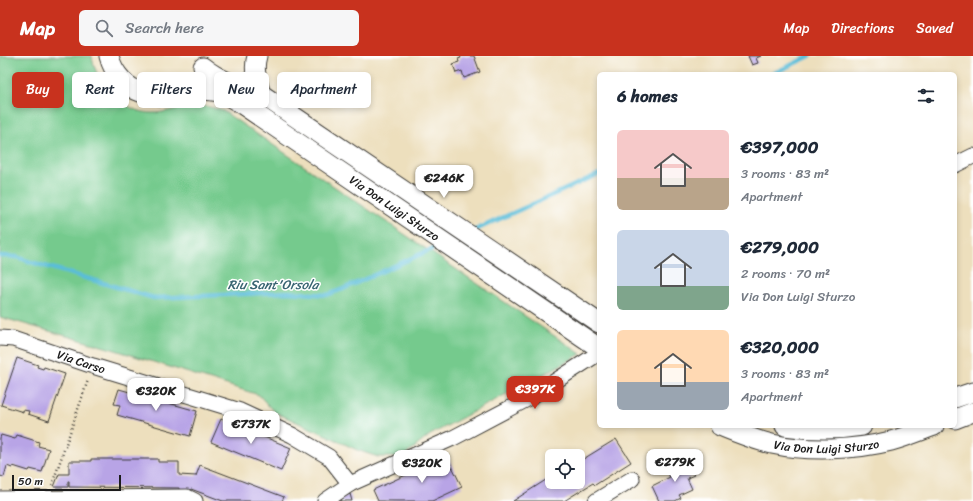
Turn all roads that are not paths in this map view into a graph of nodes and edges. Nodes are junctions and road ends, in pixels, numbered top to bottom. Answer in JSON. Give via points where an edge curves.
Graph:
{"nodes":[{"id":1,"x":109,"y":56,"type":"edge"},
{"id":2,"x":257,"y":56,"type":"edge"},
{"id":3,"x":205,"y":62,"type":"edge"},
{"id":4,"x":199,"y":72,"type":"edge"},
{"id":5,"x":256,"y":72,"type":"edge"},
{"id":6,"x":214,"y":75,"type":"edge"},
{"id":7,"x":206,"y":90,"type":"edge"},
{"id":8,"x":137,"y":91,"type":"edge"},
{"id":9,"x":269,"y":99,"type":"edge"},
{"id":10,"x":973,"y":156,"type":"edge"},
{"id":11,"x":957,"y":164,"type":"edge"},
{"id":12,"x":597,"y":322,"type":"edge"},
{"id":13,"x":0,"y":338,"type":"edge"},
{"id":14,"x":597,"y":347,"type":"edge"},
{"id":15,"x":597,"y":354,"type":"edge"},
{"id":16,"x":973,"y":392,"type":"edge"},
{"id":17,"x":957,"y":397,"type":"edge"},
{"id":18,"x":973,"y":412,"type":"edge"},
{"id":19,"x":957,"y":418,"type":"edge"},
{"id":20,"x":725,"y":428,"type":"edge"},
{"id":21,"x":801,"y":428,"type":"edge"},
{"id":22,"x":839,"y":428,"type":"edge"},
{"id":23,"x":928,"y":428,"type":"edge"},
{"id":24,"x":632,"y":479,"type":"dead end"},
{"id":25,"x":350,"y":484,"type":"junction"},
{"id":26,"x":0,"y":499,"type":"edge"},
{"id":27,"x":195,"y":501,"type":"edge"},
{"id":28,"x":326,"y":501,"type":"edge"},
{"id":29,"x":596,"y":501,"type":"edge"}],
"edges":[{"from":1,"to":8,"type":"main road","via":[[116,73],[124,83]]},
{"from":2,"to":5,"type":"main road"},
{"from":3,"to":4,"type":"main road"},
{"from":3,"to":6,"type":"main road","name":"Via Don Luigi Sturzo"},
{"from":7,"to":14,"type":"main road","name":"Via Don Luigi Sturzo","via":[[221,92],[240,103]]},
{"from":9,"to":12,"type":"main road","name":"Via Don Luigi Sturzo"},
{"from":10,"to":11,"type":"street"},
{"from":13,"to":25,"type":"street","name":"Via Carso","via":[[13,338],[93,366],[240,410],[329,457]]},
{"from":15,"to":25,"type":"street","via":[[529,398],[453,438]]},
{"from":16,"to":17,"type":"main road"},
{"from":18,"to":19,"type":"main road"},
{"from":20,"to":23,"type":"main road","name":"Via Don Luigi Sturzo","via":[[772,444],[828,449],[890,441]]},
{"from":21,"to":22,"type":"main road","name":"Via Don Luigi Sturzo"},
{"from":24,"to":29,"type":"street"},
{"from":25,"to":28,"type":"street"},
{"from":26,"to":27,"type":"street","via":[[186,497]]}]}
